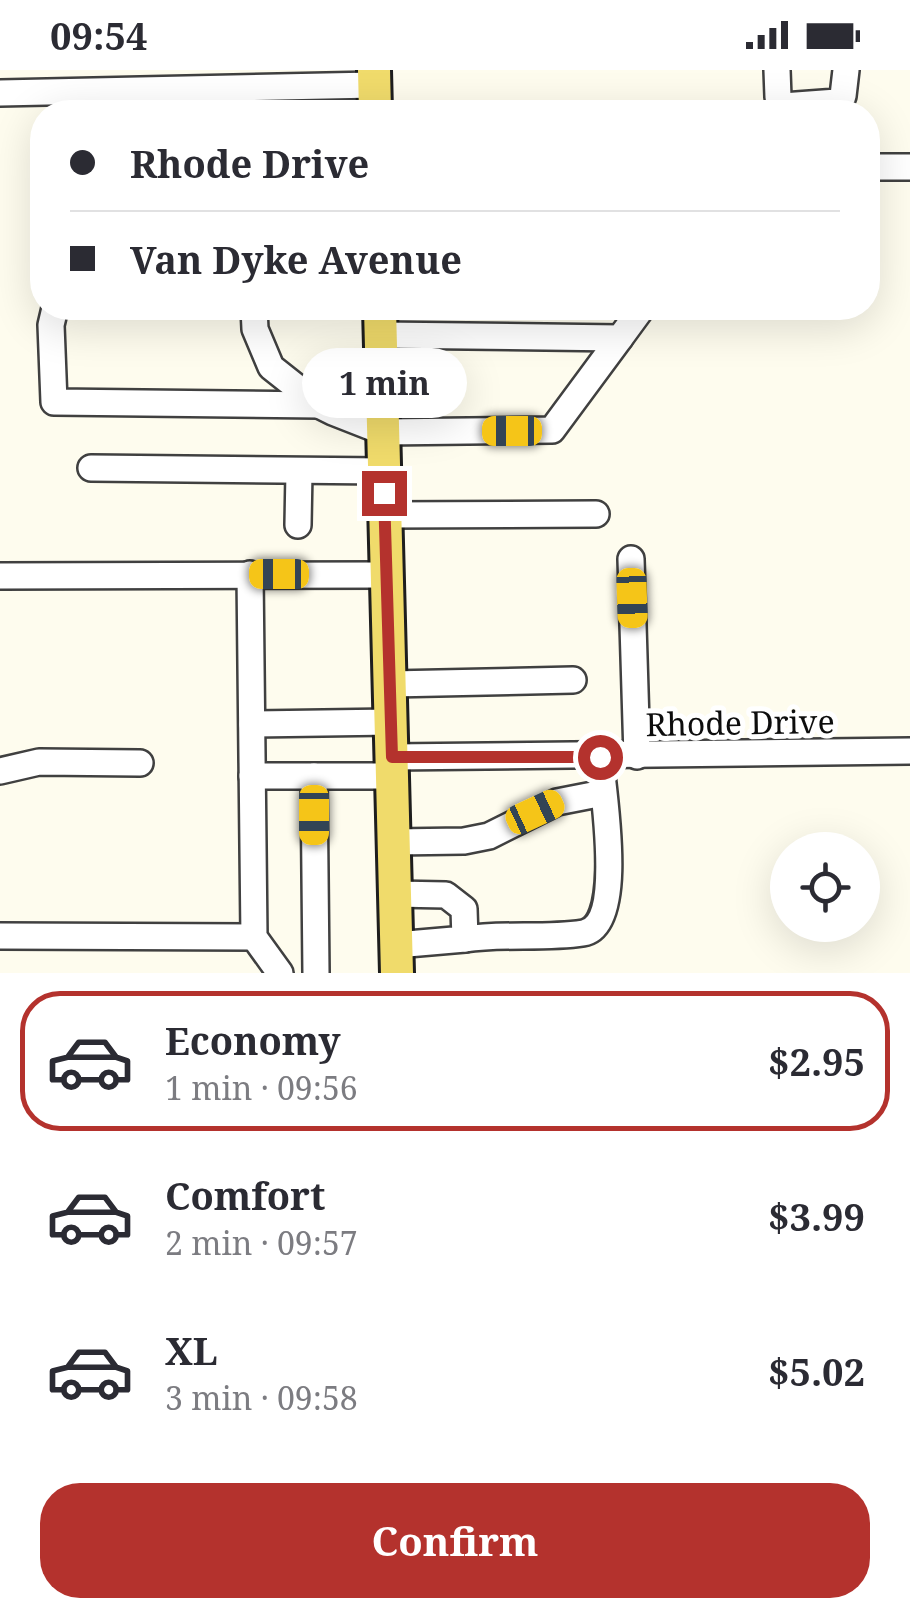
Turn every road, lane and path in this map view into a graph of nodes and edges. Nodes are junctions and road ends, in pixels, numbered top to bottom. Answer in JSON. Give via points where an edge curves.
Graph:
{"nodes":[{"id":1,"x":777,"y":70,"type":"edge"},
{"id":2,"x":846,"y":70,"type":"edge"},
{"id":3,"x":374,"y":89,"type":"edge"},
{"id":4,"x":0,"y":94,"type":"edge"},
{"id":5,"x":780,"y":100,"type":"edge"},
{"id":6,"x":840,"y":100,"type":"edge"},
{"id":7,"x":880,"y":167,"type":"edge"},
{"id":8,"x":910,"y":167,"type":"edge"},
{"id":9,"x":52,"y":320,"type":"edge"},
{"id":10,"x":255,"y":320,"type":"edge"},
{"id":11,"x":633,"y":320,"type":"edge"},
{"id":12,"x":381,"y":322,"type":"edge"},
{"id":13,"x":620,"y":338,"type":"junction"},
{"id":14,"x":319,"y":405,"type":"junction"},
{"id":15,"x":384,"y":432,"type":"junction"},
{"id":16,"x":92,"y":468,"type":"dead end"},
{"id":17,"x":384,"y":471,"type":"junction"},
{"id":18,"x":299,"y":472,"type":"junction"},
{"id":19,"x":596,"y":514,"type":"dead end"},
{"id":20,"x":385,"y":515,"type":"junction"},
{"id":21,"x":298,"y":525,"type":"dead end"},
{"id":22,"x":631,"y":559,"type":"dead end"},
{"id":23,"x":250,"y":574,"type":"junction"},
{"id":24,"x":387,"y":575,"type":"junction"},
{"id":25,"x":0,"y":576,"type":"edge"},
{"id":26,"x":573,"y":680,"type":"dead end"},
{"id":27,"x":391,"y":684,"type":"junction"},
{"id":28,"x":392,"y":722,"type":"junction"},
{"id":29,"x":252,"y":724,"type":"junction"},
{"id":30,"x":910,"y":752,"type":"edge"},
{"id":31,"x":638,"y":756,"type":"junction"},
{"id":32,"x":600,"y":757,"type":"junction"},
{"id":33,"x":140,"y":762,"type":"dead end"},
{"id":34,"x":392,"y":767,"type":"junction"},
{"id":35,"x":0,"y":772,"type":"edge"},
{"id":36,"x":252,"y":776,"type":"junction"},
{"id":37,"x":314,"y":776,"type":"junction"},
{"id":38,"x":603,"y":793,"type":"junction"},
{"id":39,"x":394,"y":842,"type":"junction"},
{"id":40,"x":394,"y":894,"type":"junction"},
{"id":41,"x":0,"y":936,"type":"edge"},
{"id":42,"x":254,"y":937,"type":"junction"},
{"id":43,"x":456,"y":939,"type":"junction"},
{"id":44,"x":397,"y":959,"type":"edge"},
{"id":45,"x":280,"y":973,"type":"edge"},
{"id":46,"x":316,"y":973,"type":"edge"}],
"edges":[{"from":1,"to":5,"type":"street"},
{"from":2,"to":6,"type":"street"},
{"from":3,"to":4,"type":"street"},
{"from":7,"to":8,"type":"street"},
{"from":9,"to":14,"type":"street","via":[[54,402]]},
{"from":10,"to":14,"type":"street","via":[[272,367]]},
{"from":11,"to":13,"type":"street"},
{"from":12,"to":13,"type":"street"},
{"from":12,"to":15,"type":"main road"},
{"from":13,"to":15,"type":"street","via":[[552,430]]},
{"from":14,"to":15,"type":"street"},
{"from":15,"to":17,"type":"main road"},
{"from":16,"to":18,"type":"street"},
{"from":17,"to":18,"type":"street"},
{"from":17,"to":20,"type":"main road"},
{"from":18,"to":21,"type":"street"},
{"from":19,"to":20,"type":"street"},
{"from":20,"to":24,"type":"main road"},
{"from":22,"to":31,"type":"street"},
{"from":23,"to":24,"type":"street"},
{"from":23,"to":25,"type":"street"},
{"from":23,"to":29,"type":"street"},
{"from":24,"to":27,"type":"main road"},
{"from":26,"to":27,"type":"street"},
{"from":27,"to":28,"type":"main road"},
{"from":28,"to":29,"type":"street"},
{"from":28,"to":34,"type":"main road"},
{"from":29,"to":36,"type":"street"},
{"from":30,"to":31,"type":"street","name":"Rhode Drive"},
{"from":31,"to":32,"type":"street","name":"Rhode Drive"},
{"from":32,"to":34,"type":"street","name":"Rhode Drive"},
{"from":32,"to":38,"type":"street"},
{"from":33,"to":35,"type":"street","via":[[39,762]]},
{"from":34,"to":37,"type":"street","name":"Rhode Drive"},
{"from":34,"to":39,"type":"main road"},
{"from":36,"to":37,"type":"street","name":"Rhode Drive"},
{"from":36,"to":42,"type":"street"},
{"from":37,"to":46,"type":"street"},
{"from":38,"to":39,"type":"street","via":[[557,802],[489,836]]},
{"from":38,"to":43,"type":"street","via":[[610,893],[600,923],[586,932]]},
{"from":39,"to":40,"type":"main road"},
{"from":40,"to":43,"type":"street","via":[[446,895],[464,909]]},
{"from":40,"to":44,"type":"main road"},
{"from":41,"to":42,"type":"street"},
{"from":42,"to":45,"type":"street"},
{"from":43,"to":44,"type":"street"}]}
